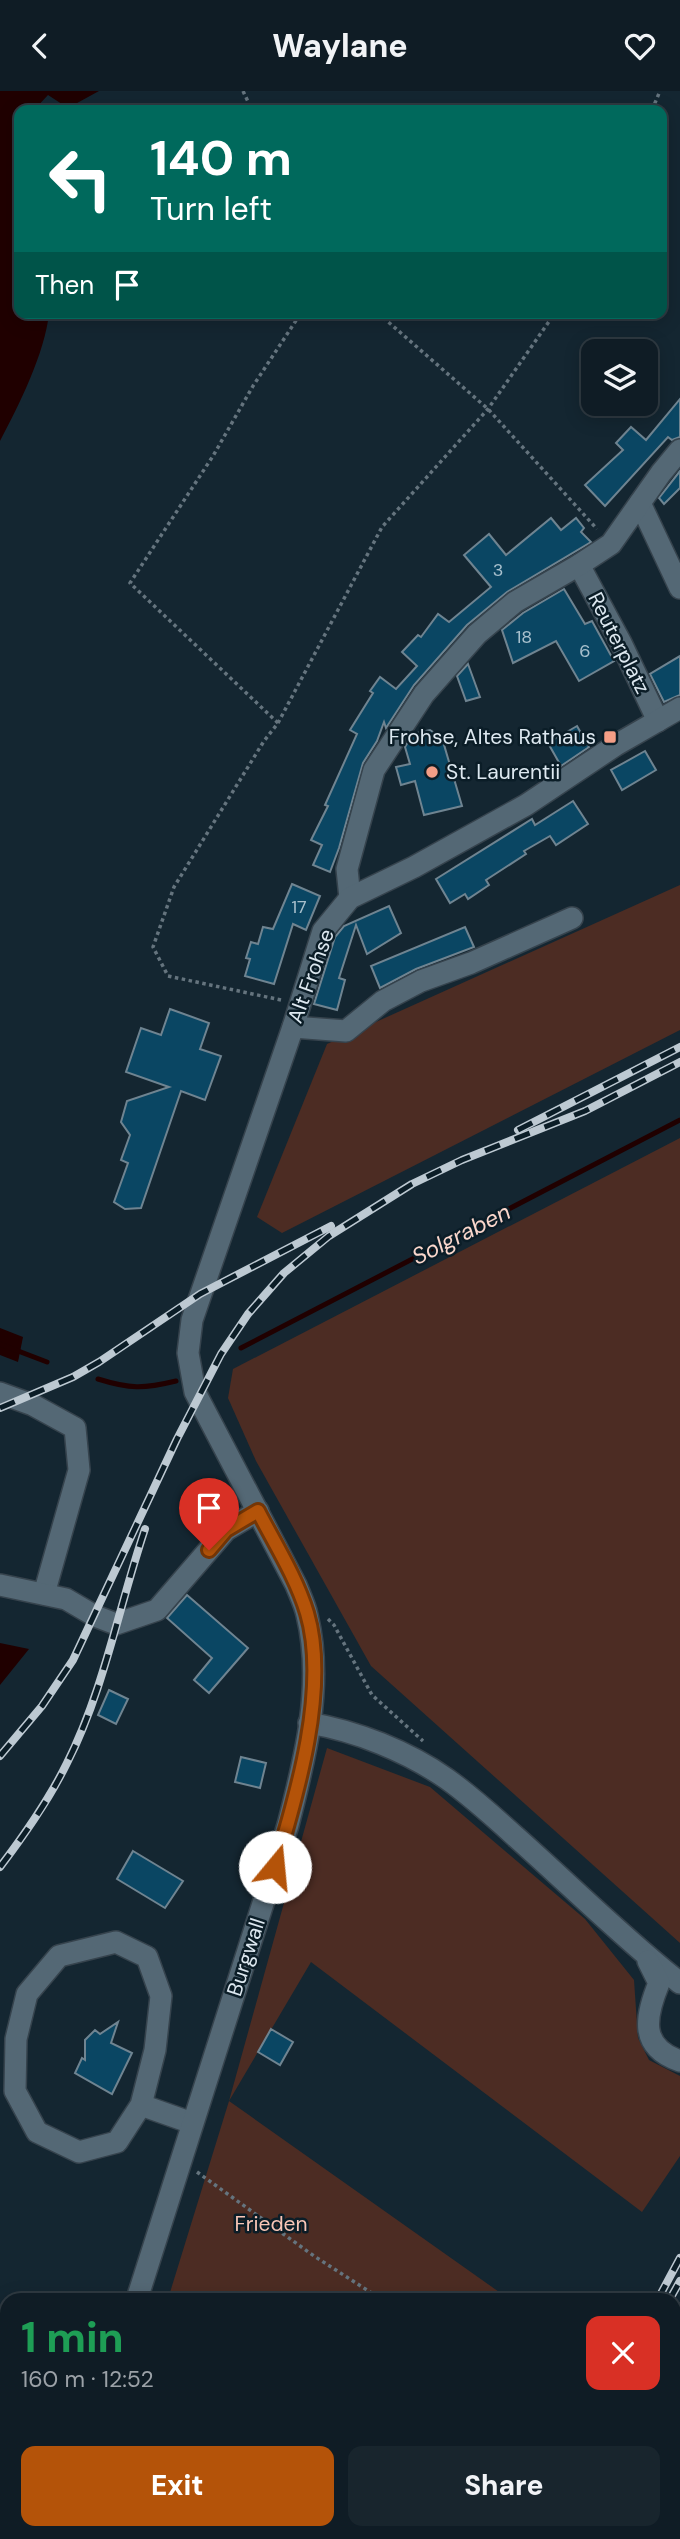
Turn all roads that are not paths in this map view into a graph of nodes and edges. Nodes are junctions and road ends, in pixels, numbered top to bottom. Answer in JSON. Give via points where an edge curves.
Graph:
{"nodes":[{"id":1,"x":680,"y":450,"type":"edge"},
{"id":2,"x":640,"y":503,"type":"junction"},
{"id":3,"x":579,"y":565,"type":"junction"},
{"id":4,"x":680,"y":588,"type":"edge"},
{"id":5,"x":680,"y":708,"type":"edge"},
{"id":6,"x":658,"y":721,"type":"junction"},
{"id":7,"x":350,"y":898,"type":"junction"},
{"id":8,"x":572,"y":918,"type":"dead end"},
{"id":9,"x":293,"y":1027,"type":"junction"},
{"id":10,"x":188,"y":1341,"type":"joint"},
{"id":11,"x":0,"y":1393,"type":"edge"},
{"id":12,"x":258,"y":1511,"type":"junction"},
{"id":13,"x":0,"y":1585,"type":"edge"},
{"id":14,"x":44,"y":1594,"type":"junction"},
{"id":15,"x":309,"y":1723,"type":"junction"},
{"id":16,"x":645,"y":1956,"type":"junction"},
{"id":17,"x":680,"y":1983,"type":"edge"},
{"id":18,"x":680,"y":2061,"type":"edge"},
{"id":19,"x":141,"y":2105,"type":"junction"},
{"id":20,"x":191,"y":2123,"type":"junction"},
{"id":21,"x":139,"y":2293,"type":"edge"}],
"edges":[{"from":1,"to":2,"type":"street"},
{"from":2,"to":3,"type":"street","via":[[611,544]]},
{"from":2,"to":4,"type":"street"},
{"from":3,"to":6,"type":"street","name":"Reuterplatz"},
{"from":3,"to":7,"type":"street","via":[[514,602],[477,634],[424,694],[374,770],[347,869]]},
{"from":5,"to":6,"type":"street","name":"Alt Frohse"},
{"from":6,"to":7,"type":"street","name":"Alt Frohse","via":[[526,805]]},
{"from":7,"to":9,"type":"street","name":"Alt Frohse","via":[[323,930]]},
{"from":8,"to":9,"type":"street","via":[[421,981],[383,1001],[346,1031]]},
{"from":9,"to":10,"type":"street","name":"Alt Frohse","via":[[200,1294]]},
{"from":10,"to":12,"type":"street","name":"Burgwall","via":[[195,1392]]},
{"from":11,"to":14,"type":"street","via":[[75,1428],[79,1470]]},
{"from":12,"to":14,"type":"street","via":[[226,1530],[157,1610],[116,1624]]},
{"from":12,"to":15,"type":"street","name":"Burgwall","via":[[307,1614],[313,1683]]},
{"from":13,"to":14,"type":"street"},
{"from":15,"to":16,"type":"street","via":[[405,1754],[447,1779]]},
{"from":15,"to":20,"type":"street","name":"Burgwall","via":[[288,1825]]},
{"from":16,"to":17,"type":"street"},
{"from":16,"to":18,"type":"street","via":[[659,1983],[647,2022],[653,2042],[664,2056]]},
{"from":19,"to":19,"type":"street","via":[[117,2142],[79,2152],[37,2132],[15,2091],[16,2039],[27,1994],[59,1956],[116,1942],[147,1957],[161,1997],[155,2050]]},
{"from":19,"to":20,"type":"street"},
{"from":20,"to":21,"type":"street","name":"Burgwall"}]}
